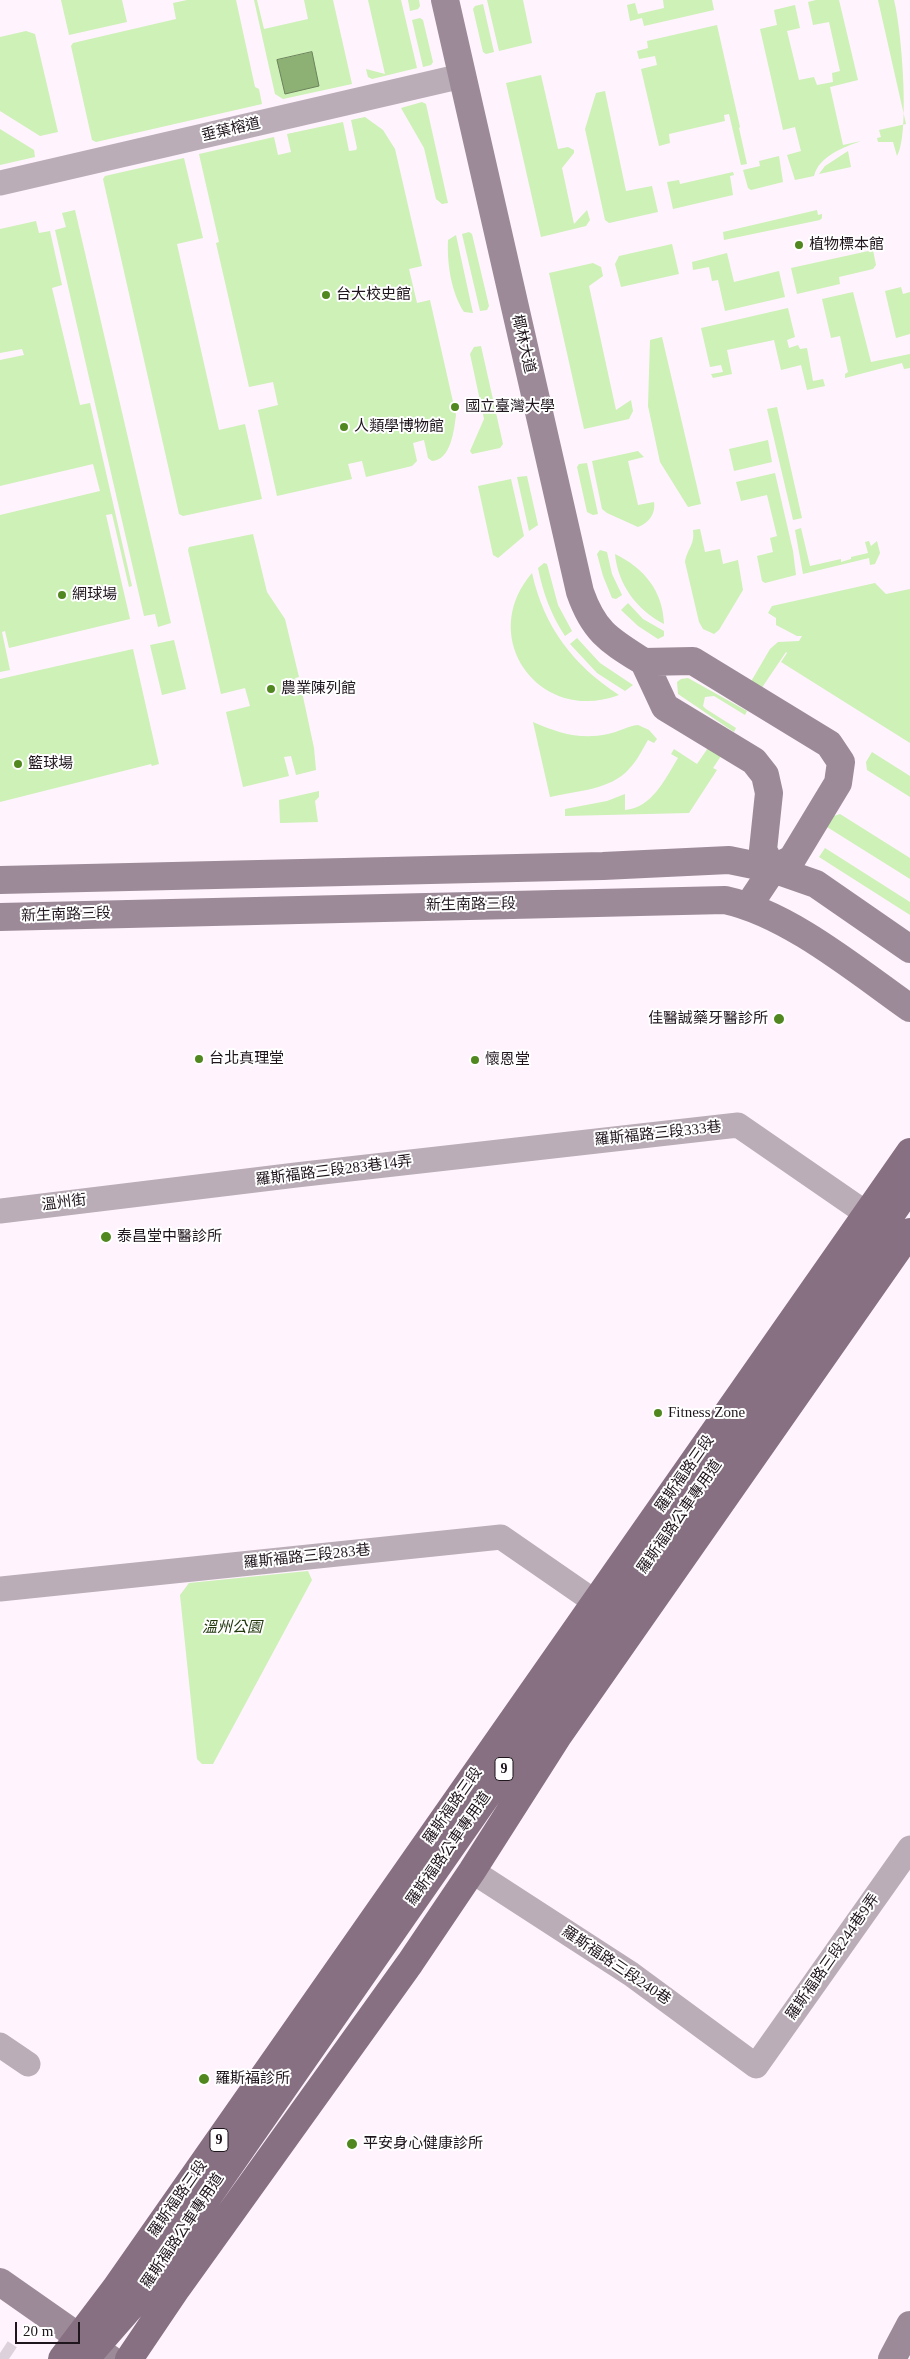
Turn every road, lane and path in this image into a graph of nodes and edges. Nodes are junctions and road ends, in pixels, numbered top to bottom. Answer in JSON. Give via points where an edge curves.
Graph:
{"nodes":[{"id":1,"x":444,"y":0,"type":"edge"},
{"id":2,"x":462,"y":76,"type":"junction"},
{"id":3,"x":0,"y":183,"type":"edge"},
{"id":4,"x":644,"y":662,"type":"junction"},
{"id":5,"x":773,"y":868,"type":"junction"},
{"id":6,"x":0,"y":880,"type":"edge"},
{"id":7,"x":749,"y":905,"type":"junction"},
{"id":8,"x":0,"y":917,"type":"edge"},
{"id":9,"x":910,"y":948,"type":"edge"},
{"id":10,"x":910,"y":1008,"type":"edge"},
{"id":11,"x":541,"y":1147,"type":"joint"},
{"id":12,"x":910,"y":1152,"type":"edge"},
{"id":13,"x":910,"y":1187,"type":"edge"},
{"id":14,"x":128,"y":1196,"type":"joint"},
{"id":15,"x":910,"y":1207,"type":"edge"},
{"id":16,"x":0,"y":1211,"type":"edge"},
{"id":17,"x":867,"y":1214,"type":"junction"},
{"id":18,"x":910,"y":1232,"type":"edge"},
{"id":19,"x":0,"y":1589,"type":"edge"},
{"id":20,"x":595,"y":1602,"type":"junction"},
{"id":21,"x":910,"y":1848,"type":"edge"},
{"id":22,"x":472,"y":1871,"type":"junction"},
{"id":23,"x":0,"y":2045,"type":"edge"},
{"id":24,"x":28,"y":2064,"type":"dead end"},
{"id":25,"x":756,"y":2066,"type":"joint"},
{"id":26,"x":0,"y":2282,"type":"edge"},
{"id":27,"x":910,"y":2325,"type":"edge"},
{"id":28,"x":95,"y":2353,"type":"edge"},
{"id":29,"x":62,"y":2359,"type":"edge"},
{"id":30,"x":129,"y":2359,"type":"edge"},
{"id":31,"x":892,"y":2359,"type":"edge"}],
"edges":[{"from":1,"to":2,"type":"main road","name":"椰林大道"},
{"from":2,"to":3,"type":"street","name":"垂葉榕道"},
{"from":2,"to":4,"type":"main road","name":"椰林大道","via":[[580,592],[587,614],[599,629],[613,643]]},
{"from":4,"to":5,"type":"main road","via":[[666,707],[754,761],[765,775],[769,793],[763,850]]},
{"from":4,"to":5,"type":"main road","via":[[694,661],[829,744],[841,762],[838,783],[792,859]]},
{"from":5,"to":6,"type":"main road","via":[[729,860],[603,866]]},
{"from":5,"to":7,"type":"main road"},
{"from":5,"to":9,"type":"main road","via":[[816,884]]},
{"from":7,"to":8,"type":"main road","name":"新生南路三段","via":[[725,900],[678,900]]},
{"from":7,"to":10,"type":"main road","name":"新生南路三段","via":[[785,923]]},
{"from":11,"to":14,"type":"street","name":"羅斯福路三段283巷14弄"},
{"from":11,"to":17,"type":"street","name":"羅斯福路三段333巷","via":[[738,1125]]},
{"from":12,"to":17,"type":"main road","name":"羅斯福路三段","number":"9"},
{"from":13,"to":28,"type":"main road","name":"羅斯福路公車專用道","number":"9","via":[[134,2303]]},
{"from":14,"to":16,"type":"street","name":"溫州街"},
{"from":15,"to":28,"type":"main road","name":"羅斯福路公車專用道","number":"9","via":[[144,2311]]},
{"from":17,"to":20,"type":"main road","name":"羅斯福路三段","number":"9"},
{"from":18,"to":22,"type":"main road","number":"9","via":[[558,1736]]},
{"from":19,"to":20,"type":"street","name":"羅斯福路三段283巷","via":[[501,1537]]},
{"from":20,"to":28,"type":"main road","name":"羅斯福路三段","number":"9","via":[[115,2289]]},
{"from":21,"to":25,"type":"street","name":"羅斯福路三段244巷9弄"},
{"from":22,"to":25,"type":"street","name":"羅斯福路三段240巷","via":[[630,1974]]},
{"from":22,"to":30,"type":"main road","number":"9"},
{"from":23,"to":24,"type":"street"},
{"from":26,"to":28,"type":"main road"},
{"from":27,"to":31,"type":"main road"},
{"from":28,"to":29,"type":"main road","name":"羅斯福路三段","number":"9"}]}
